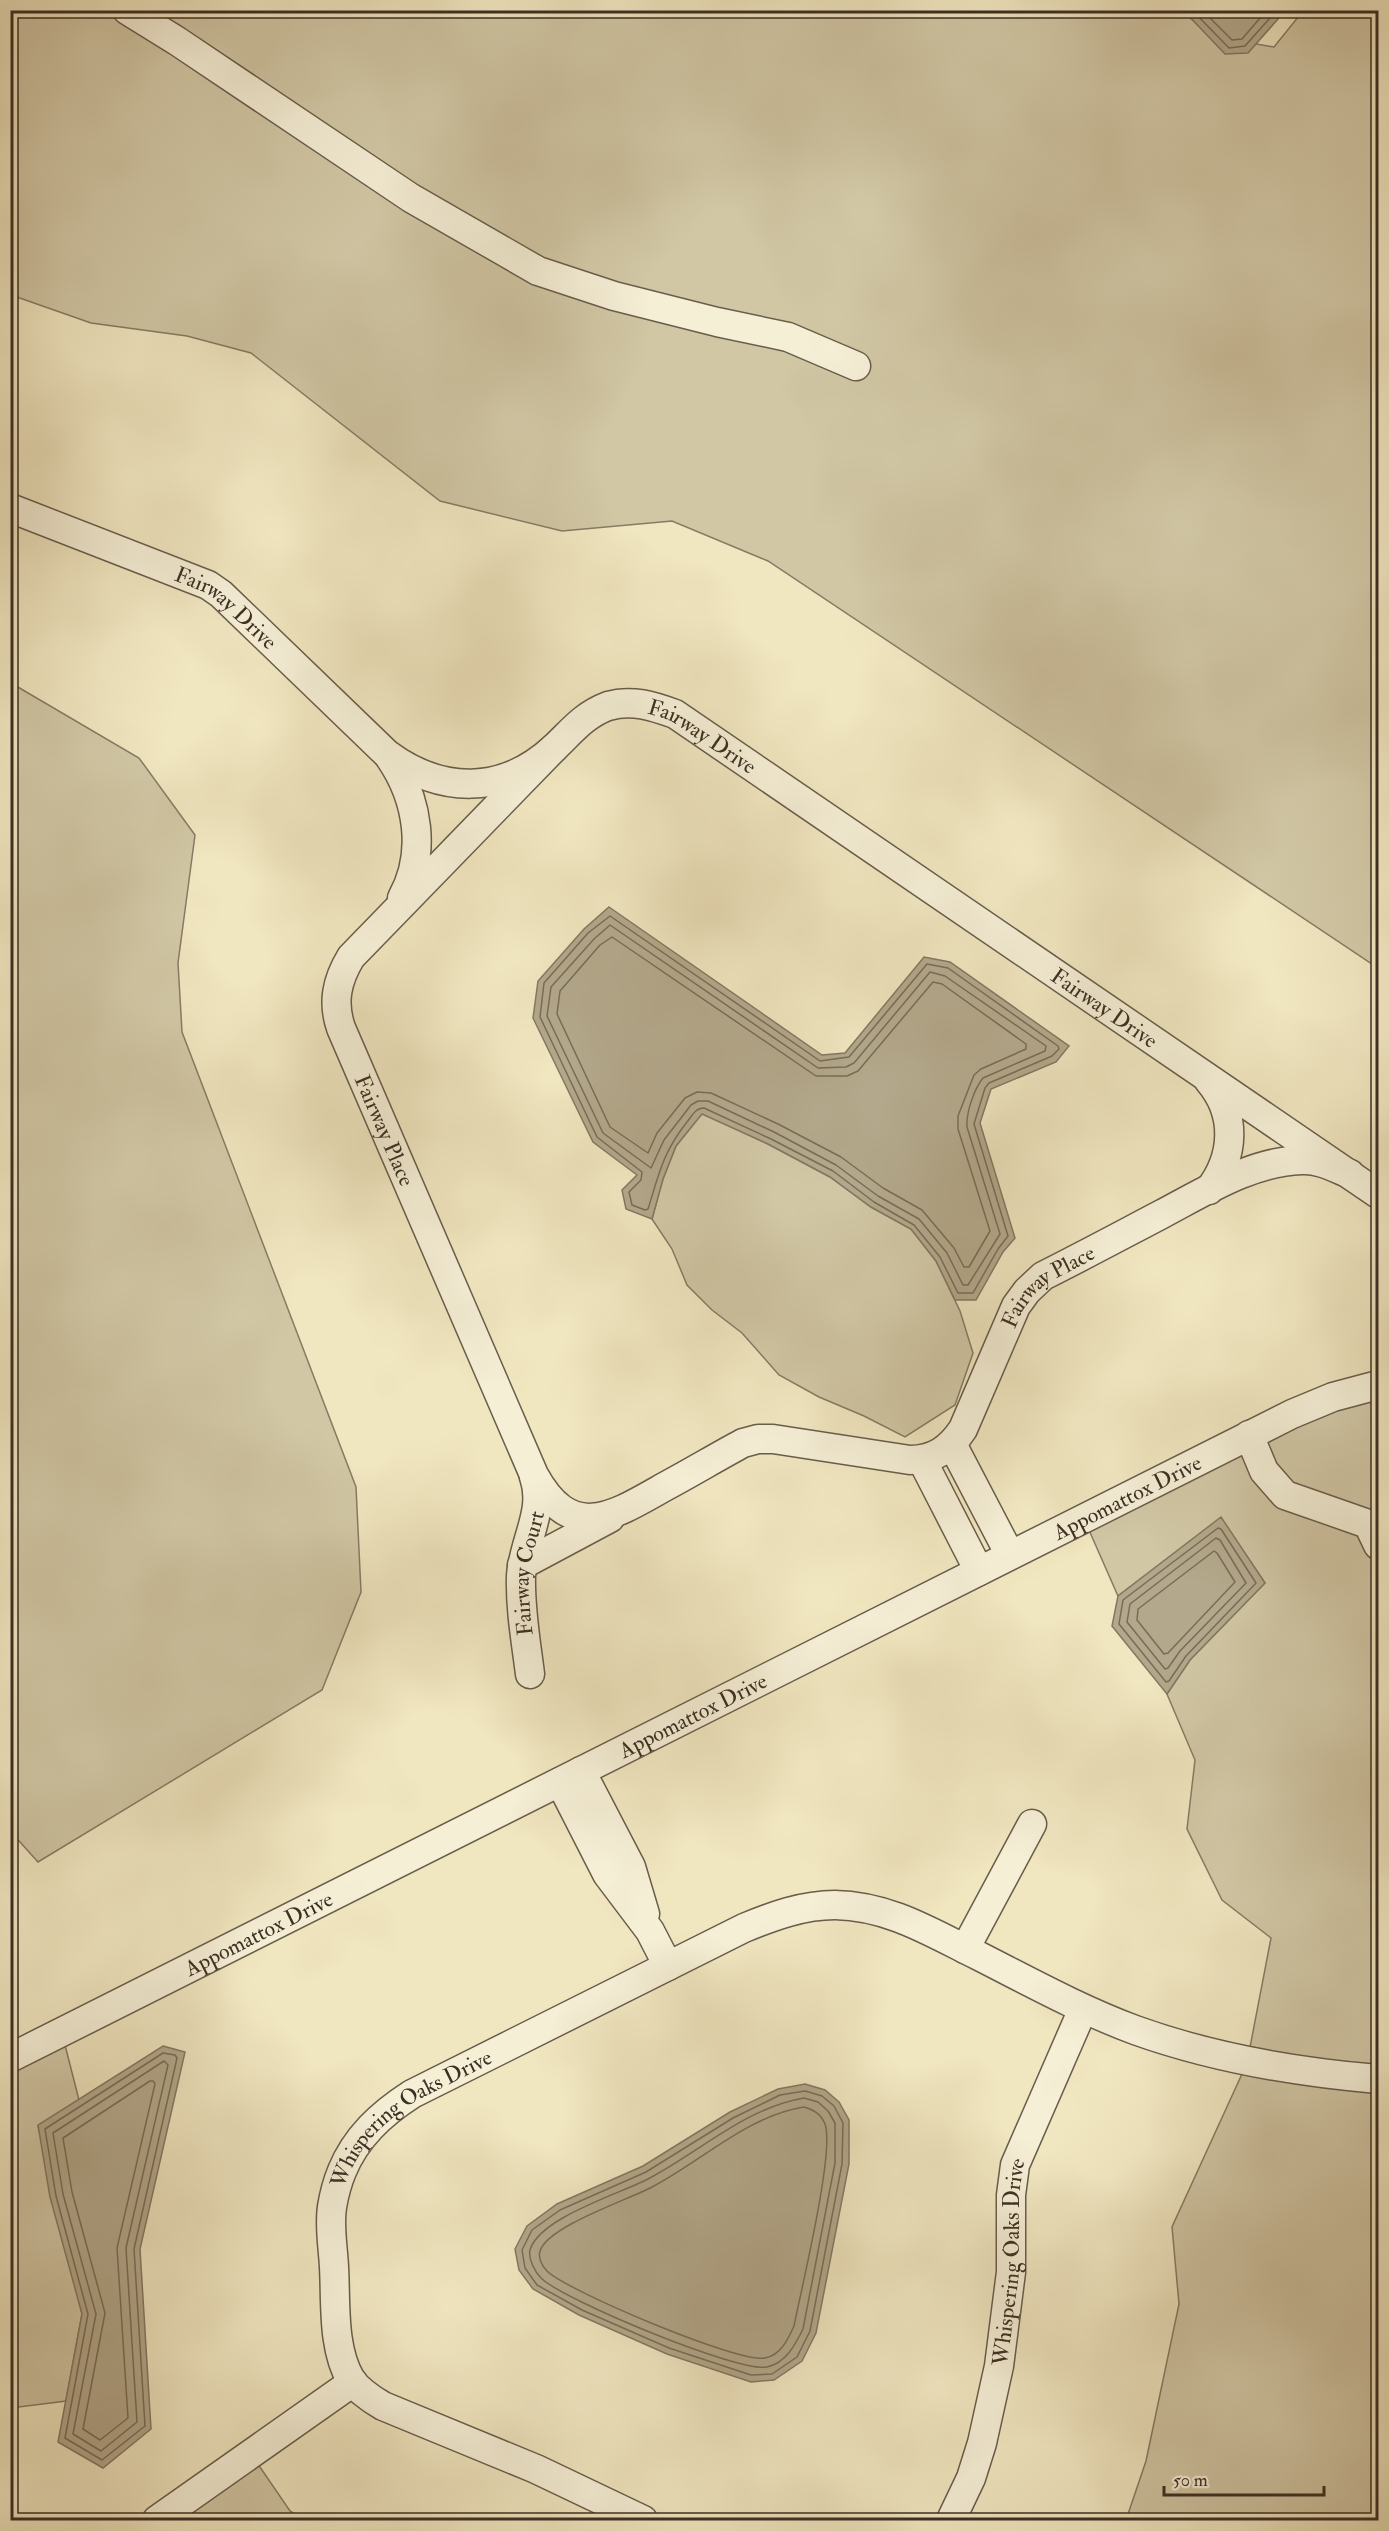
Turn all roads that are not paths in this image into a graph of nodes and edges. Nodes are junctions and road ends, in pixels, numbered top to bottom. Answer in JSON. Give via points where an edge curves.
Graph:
{"nodes":[{"id":1,"x":127,"y":10,"type":"edge"},
{"id":2,"x":856,"y":366,"type":"dead end"},
{"id":3,"x":10,"y":508,"type":"edge"},
{"id":4,"x":554,"y":748,"type":"junction"},
{"id":5,"x":387,"y":754,"type":"junction"},
{"id":6,"x":386,"y":921,"type":"junction"},
{"id":7,"x":1204,"y":1075,"type":"junction"},
{"id":8,"x":1350,"y":1174,"type":"junction"},
{"id":9,"x":1209,"y":1190,"type":"junction"},
{"id":10,"x":1378,"y":1194,"type":"edge"},
{"id":11,"x":1378,"y":1385,"type":"edge"},
{"id":12,"x":1249,"y":1436,"type":"junction"},
{"id":13,"x":952,"y":1444,"type":"junction"},
{"id":14,"x":922,"y":1460,"type":"junction"},
{"id":15,"x":534,"y":1475,"type":"junction"},
{"id":16,"x":617,"y":1514,"type":"junction"},
{"id":17,"x":1375,"y":1529,"type":"edge"},
{"id":18,"x":1010,"y":1556,"type":"junction"},
{"id":19,"x":522,"y":1565,"type":"junction"},
{"id":20,"x":979,"y":1571,"type":"junction"},
{"id":21,"x":530,"y":1674,"type":"dead end"},
{"id":22,"x":571,"y":1776,"type":"junction"},
{"id":23,"x":1032,"y":1824,"type":"dead end"},
{"id":24,"x":965,"y":1949,"type":"junction"},
{"id":25,"x":668,"y":1966,"type":"junction"},
{"id":26,"x":1083,"y":2009,"type":"junction"},
{"id":27,"x":10,"y":2058,"type":"edge"},
{"id":28,"x":1378,"y":2079,"type":"edge"},
{"id":29,"x":352,"y":2382,"type":"junction"},
{"id":30,"x":157,"y":2520,"type":"edge"},
{"id":31,"x":644,"y":2520,"type":"edge"},
{"id":32,"x":951,"y":2520,"type":"edge"}],
"edges":[{"from":1,"to":2,"type":"street","via":[[411,198],[538,271],[614,296],[788,337]]},
{"from":3,"to":5,"type":"street","name":"Fairway Drive","via":[[208,585]]},
{"from":4,"to":5,"type":"street","name":"Fairway Drive","via":[[523,771],[503,780],[480,783],[433,779],[408,769]]},
{"from":4,"to":6,"type":"street","name":"Fairway Place"},
{"from":4,"to":7,"type":"street","name":"Fairway Drive","via":[[577,723],[610,706],[630,702],[675,714]]},
{"from":5,"to":6,"type":"street","via":[[410,794],[416,850],[411,882]]},
{"from":6,"to":15,"type":"street","name":"Fairway Place","via":[[341,972],[337,1014]]},
{"from":7,"to":8,"type":"street","name":"Fairway Drive"},
{"from":7,"to":9,"type":"street","via":[[1224,1102],[1230,1130],[1224,1162]]},
{"from":8,"to":9,"type":"street","name":"Fairway Place","via":[[1321,1162],[1286,1161],[1248,1172]]},
{"from":8,"to":10,"type":"street","name":"Fairway Drive"},
{"from":9,"to":13,"type":"street","name":"Fairway Place","via":[[1043,1276],[1027,1291],[1016,1306],[963,1430]]},
{"from":11,"to":12,"type":"street","name":"Appomattox Drive","via":[[1333,1397]]},
{"from":12,"to":17,"type":"street","via":[[1264,1471],[1286,1495]]},
{"from":12,"to":18,"type":"street","name":"Appomattox Drive"},
{"from":13,"to":14,"type":"street","name":"Fairway Place"},
{"from":13,"to":18,"type":"street"},
{"from":14,"to":16,"type":"street","name":"Fairway Place","via":[[758,1439],[743,1443]]},
{"from":14,"to":20,"type":"street"},
{"from":15,"to":16,"type":"street","name":"Fairway Place","via":[[550,1500],[568,1512],[591,1519]]},
{"from":15,"to":19,"type":"street","name":"Fairway Court","via":[[538,1504]]},
{"from":16,"to":19,"type":"street","name":"Fairway Place"},
{"from":18,"to":20,"type":"street","name":"Appomattox Drive"},
{"from":19,"to":21,"type":"street","name":"Fairway Court","via":[[521,1593]]},
{"from":20,"to":22,"type":"street","name":"Appomattox Drive"},
{"from":22,"to":25,"type":"street","via":[[631,1867],[650,1931]]},
{"from":22,"to":27,"type":"street","name":"Appomattox Drive"},
{"from":23,"to":24,"type":"street"},
{"from":24,"to":25,"type":"street","name":"Whispering Oaks Drive","via":[[896,1915],[835,1905],[774,1916]]},
{"from":24,"to":26,"type":"street","name":"Whispering Oaks Drive"},
{"from":25,"to":29,"type":"street","name":"Whispering Oaks Drive","via":[[412,2094],[384,2114],[361,2138],[342,2172],[331,2222],[340,2349]]},
{"from":26,"to":28,"type":"street","name":"Whispering Oaks Drive","via":[[1137,2031],[1230,2058]]},
{"from":26,"to":32,"type":"street","name":"Whispering Oaks Drive","via":[[1015,2165],[1011,2272],[999,2366],[982,2443]]},
{"from":29,"to":30,"type":"street"},
{"from":29,"to":31,"type":"street","via":[[383,2406],[536,2469]]}]}
